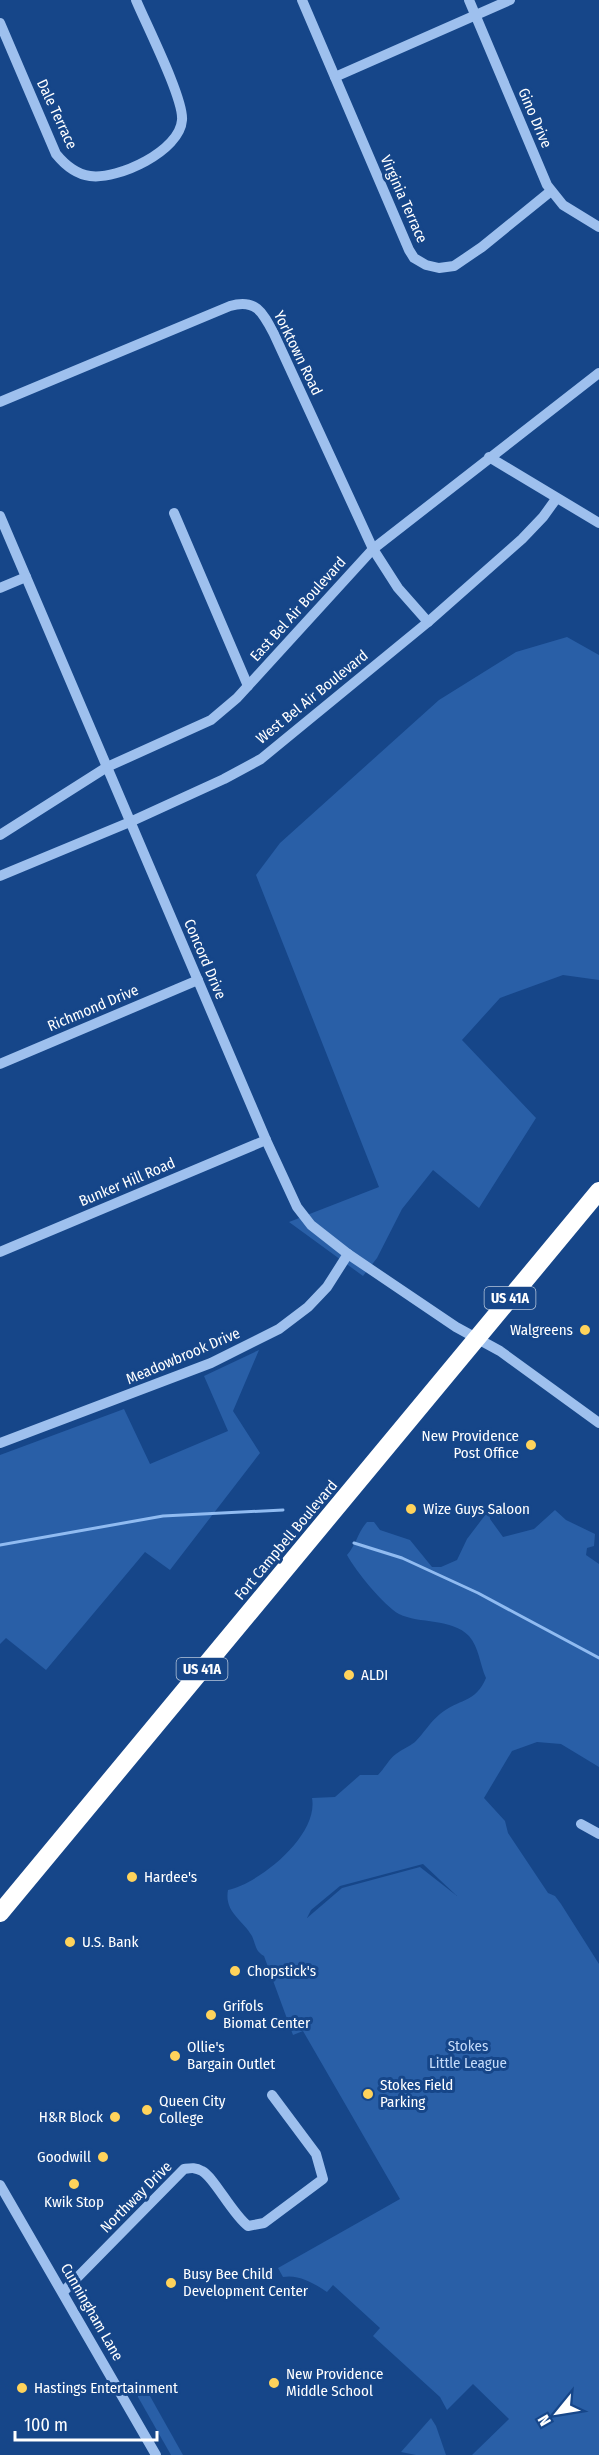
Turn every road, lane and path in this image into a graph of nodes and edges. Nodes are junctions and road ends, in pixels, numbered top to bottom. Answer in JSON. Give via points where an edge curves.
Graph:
{"nodes":[{"id":1,"x":136,"y":0,"type":"edge"},
{"id":2,"x":302,"y":0,"type":"edge"},
{"id":3,"x":469,"y":0,"type":"edge"},
{"id":4,"x":510,"y":0,"type":"edge"},
{"id":5,"x":475,"y":15,"type":"junction"},
{"id":6,"x":0,"y":23,"type":"edge"},
{"id":7,"x":4,"y":41,"type":"edge"},
{"id":8,"x":335,"y":77,"type":"junction"},
{"id":9,"x":551,"y":191,"type":"junction"},
{"id":10,"x":599,"y":227,"type":"edge"},
{"id":11,"x":599,"y":372,"type":"edge"},
{"id":12,"x":0,"y":402,"type":"edge"},
{"id":13,"x":489,"y":457,"type":"junction"},
{"id":14,"x":556,"y":499,"type":"junction"},
{"id":15,"x":174,"y":513,"type":"dead end"},
{"id":16,"x":0,"y":516,"type":"edge"},
{"id":17,"x":599,"y":523,"type":"edge"},
{"id":18,"x":373,"y":549,"type":"junction"},
{"id":19,"x":26,"y":577,"type":"junction"},
{"id":20,"x":0,"y":588,"type":"edge"},
{"id":21,"x":428,"y":622,"type":"junction"},
{"id":22,"x":248,"y":686,"type":"junction"},
{"id":23,"x":107,"y":767,"type":"junction"},
{"id":24,"x":130,"y":822,"type":"junction"},
{"id":25,"x":0,"y":835,"type":"edge"},
{"id":26,"x":0,"y":876,"type":"edge"},
{"id":27,"x":198,"y":980,"type":"junction"},
{"id":28,"x":0,"y":1064,"type":"edge"},
{"id":29,"x":266,"y":1140,"type":"junction"},
{"id":30,"x":599,"y":1191,"type":"edge"},
{"id":31,"x":0,"y":1252,"type":"edge"},
{"id":32,"x":348,"y":1254,"type":"junction"},
{"id":33,"x":476,"y":1338,"type":"junction"},
{"id":34,"x":599,"y":1423,"type":"edge"},
{"id":35,"x":0,"y":1443,"type":"edge"},
{"id":36,"x":581,"y":1824,"type":"dead end"},
{"id":37,"x":599,"y":1834,"type":"edge"},
{"id":38,"x":2,"y":1905,"type":"edge"},
{"id":39,"x":272,"y":2095,"type":"dead end"},
{"id":40,"x":0,"y":2185,"type":"edge"},
{"id":41,"x":63,"y":2292,"type":"junction"},
{"id":42,"x":156,"y":2455,"type":"edge"}],
"edges":[{"from":1,"to":7,"type":"street","name":"Dale Terrace","via":[[176,93],[182,123],[164,149],[115,173],[85,175],[63,163]]},
{"from":2,"to":8,"type":"street","name":"Virginia Terrace"},
{"from":3,"to":5,"type":"street","name":"Gino Drive"},
{"from":4,"to":5,"type":"street"},
{"from":5,"to":8,"type":"street"},
{"from":5,"to":9,"type":"street","name":"Gino Drive"},
{"from":6,"to":7,"type":"street","name":"Dale Terrace"},
{"from":8,"to":9,"type":"street","name":"Virginia Terrace","via":[[410,250],[420,262],[439,268],[454,266]]},
{"from":9,"to":10,"type":"street","name":"Gino Drive","via":[[563,205]]},
{"from":11,"to":13,"type":"street","name":"East Bel Air Boulevard"},
{"from":12,"to":18,"type":"street","name":"Yorktown Road","via":[[230,306],[246,303],[260,310],[274,334]]},
{"from":13,"to":14,"type":"street"},
{"from":13,"to":18,"type":"street","name":"East Bel Air Boulevard"},
{"from":14,"to":17,"type":"street"},
{"from":14,"to":21,"type":"street","name":"West Bel Air Boulevard","via":[[522,539]]},
{"from":15,"to":22,"type":"street"},
{"from":16,"to":19,"type":"street","name":"Concord Drive"},
{"from":18,"to":21,"type":"street","name":"Yorktown Road","via":[[398,588]]},
{"from":18,"to":22,"type":"street","name":"East Bel Air Boulevard"},
{"from":19,"to":20,"type":"street"},
{"from":19,"to":23,"type":"street","name":"Concord Drive"},
{"from":21,"to":24,"type":"street","name":"West Bel Air Boulevard","via":[[261,759]]},
{"from":22,"to":23,"type":"street","name":"East Bel Air Boulevard","via":[[212,720]]},
{"from":23,"to":24,"type":"street","name":"Concord Drive"},
{"from":23,"to":25,"type":"street","name":"East Bel Air Boulevard"},
{"from":24,"to":26,"type":"street","name":"West Bel Air Boulevard"},
{"from":24,"to":27,"type":"street","name":"Concord Drive"},
{"from":27,"to":28,"type":"street","name":"Richmond Drive"},
{"from":27,"to":29,"type":"street","name":"Concord Drive"},
{"from":29,"to":31,"type":"street","name":"Bunker Hill Road"},
{"from":29,"to":32,"type":"street","name":"Concord Drive","via":[[297,1207],[311,1225]]},
{"from":30,"to":33,"type":"highway","name":"Fort Campbell Boulevard","number":"US 41A"},
{"from":32,"to":33,"type":"street","name":"Concord Drive"},
{"from":32,"to":35,"type":"street","name":"Meadowbrook Drive","via":[[309,1308],[279,1329],[212,1363]]},
{"from":33,"to":34,"type":"street","name":"Concord Drive"},
{"from":33,"to":38,"type":"highway","name":"Fort Campbell Boulevard","number":"US 41A"},
{"from":36,"to":37,"type":"street"},
{"from":39,"to":41,"type":"street","name":"Northway Drive","via":[[316,2154],[323,2179],[264,2223],[248,2226],[237,2218],[205,2172],[193,2167],[183,2169]]},
{"from":40,"to":41,"type":"street","name":"Cunningham Lane"},
{"from":41,"to":42,"type":"street","name":"Cunningham Lane"}]}
